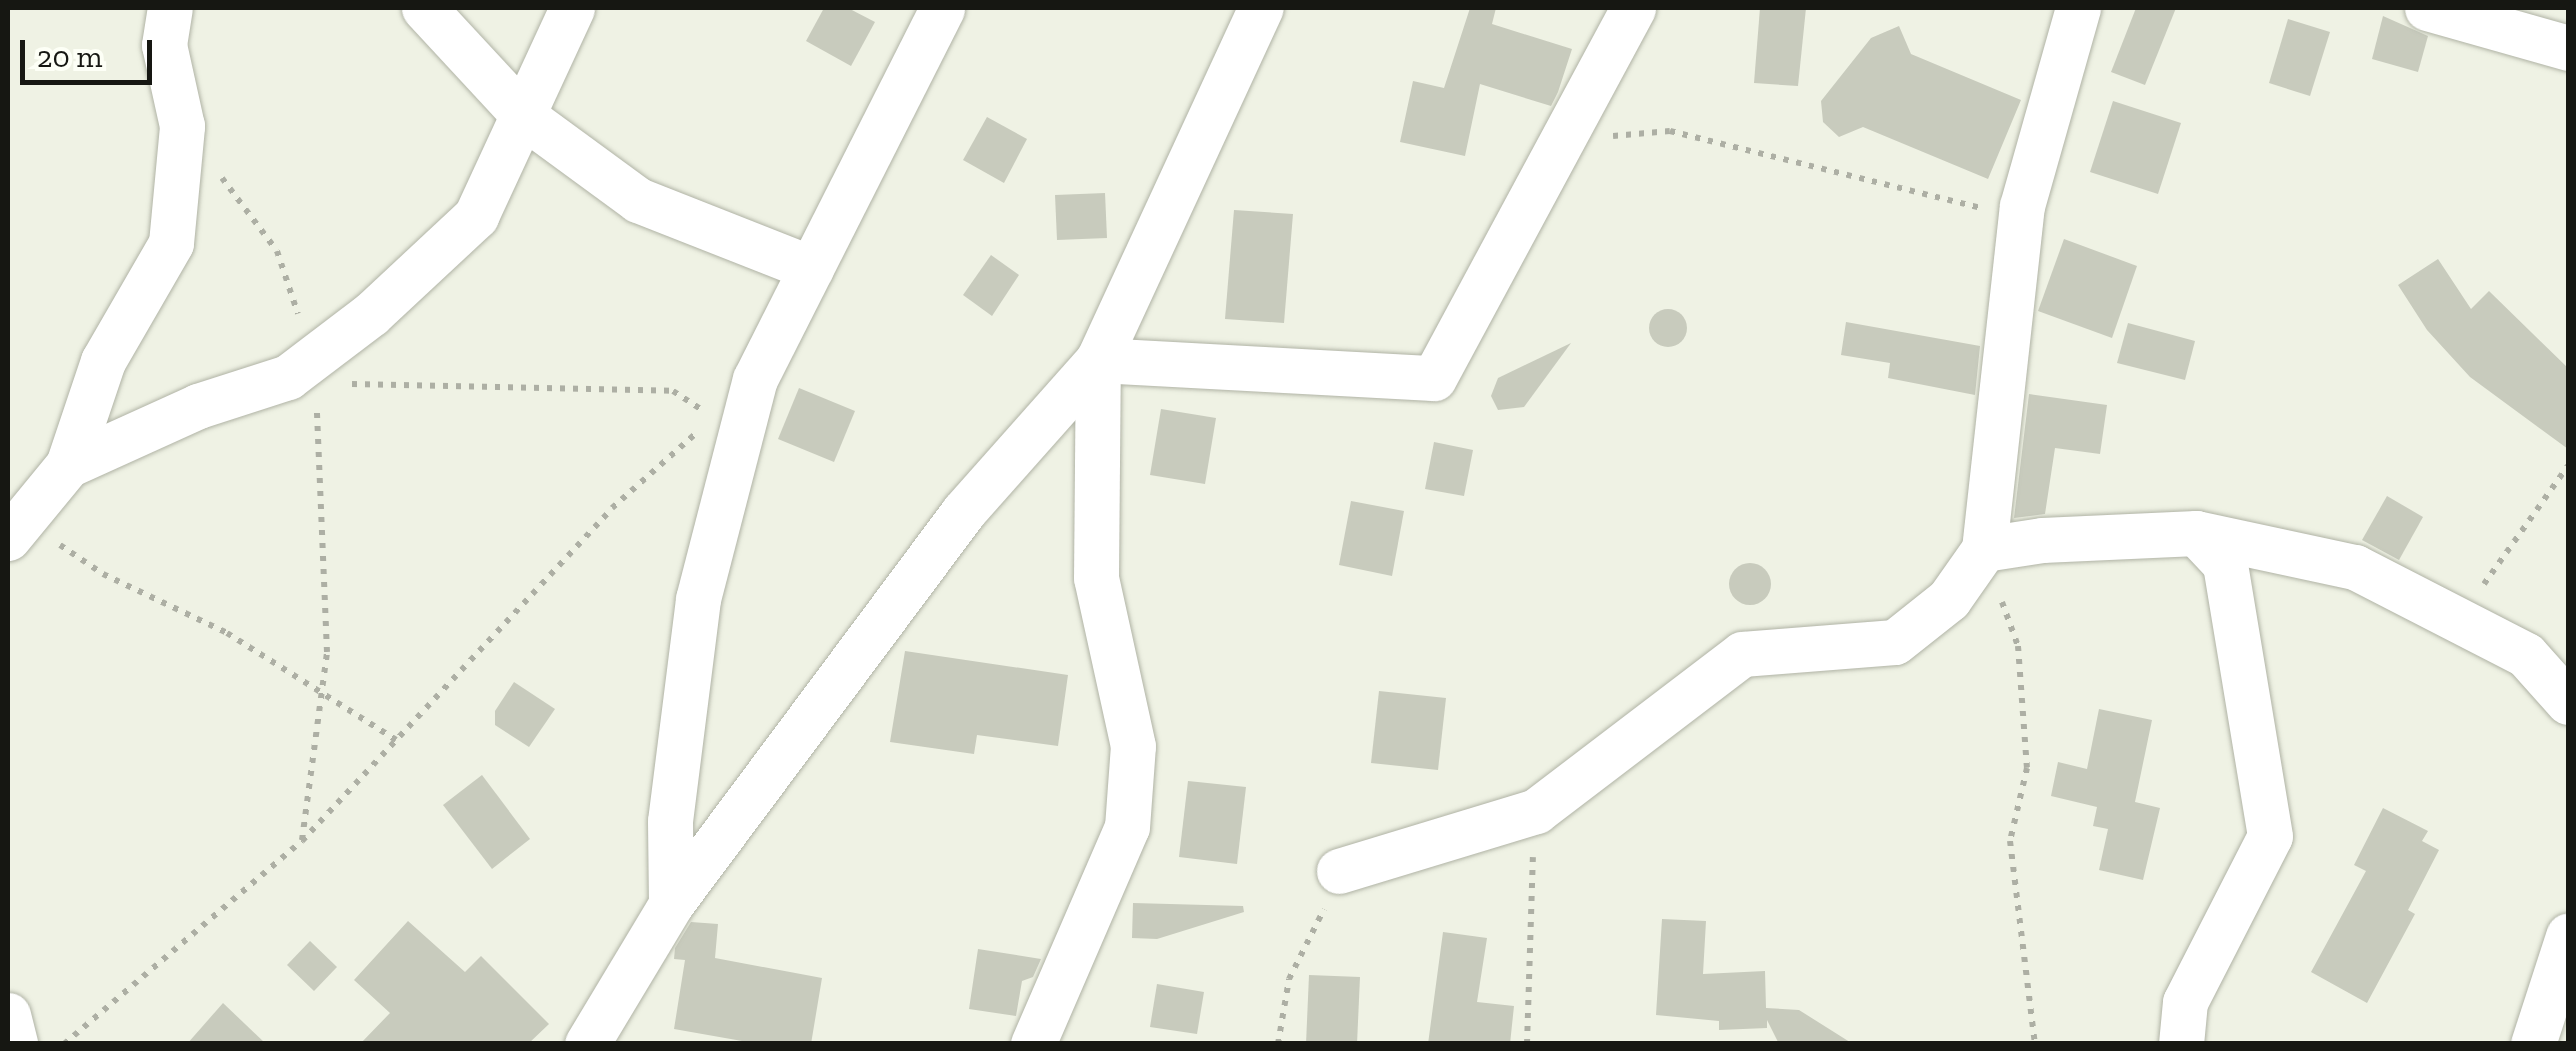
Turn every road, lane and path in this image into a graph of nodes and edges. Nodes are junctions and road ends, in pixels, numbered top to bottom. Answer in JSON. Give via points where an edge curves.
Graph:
{"nodes":[{"id":1,"x":170,"y":8,"type":"edge"},
{"id":2,"x":424,"y":8,"type":"edge"},
{"id":3,"x":572,"y":8,"type":"edge"},
{"id":4,"x":942,"y":8,"type":"edge"},
{"id":5,"x":1261,"y":8,"type":"edge"},
{"id":6,"x":1634,"y":8,"type":"edge"},
{"id":7,"x":2078,"y":8,"type":"edge"},
{"id":8,"x":2427,"y":8,"type":"edge"},
{"id":9,"x":2568,"y":48,"type":"edge"},
{"id":10,"x":526,"y":118,"type":"junction"},
{"id":11,"x":182,"y":126,"type":"junction"},
{"id":12,"x":1562,"y":140,"type":"junction"},
{"id":13,"x":2022,"y":206,"type":"junction"},
{"id":14,"x":812,"y":268,"type":"junction"},
{"id":15,"x":1098,"y":360,"type":"junction"},
{"id":16,"x":314,"y":370,"type":"junction"},
{"id":17,"x":68,"y":466,"type":"junction"},
{"id":18,"x":2568,"y":466,"type":"edge"},
{"id":19,"x":15,"y":528,"type":"edge"},
{"id":20,"x":2196,"y":533,"type":"junction"},
{"id":21,"x":1984,"y":549,"type":"junction"},
{"id":22,"x":2457,"y":622,"type":"junction"},
{"id":23,"x":322,"y":692,"type":"junction"},
{"id":24,"x":2568,"y":702,"type":"edge"},
{"id":25,"x":396,"y":740,"type":"junction"},
{"id":26,"x":1536,"y":811,"type":"junction"},
{"id":27,"x":302,"y":841,"type":"junction"},
{"id":28,"x":1339,"y":870,"type":"joint"},
{"id":29,"x":670,"y":904,"type":"junction"},
{"id":30,"x":2568,"y":936,"type":"edge"},
{"id":31,"x":8,"y":1015,"type":"edge"},
{"id":32,"x":15,"y":1044,"type":"edge"},
{"id":33,"x":64,"y":1044,"type":"edge"},
{"id":34,"x":586,"y":1044,"type":"edge"},
{"id":35,"x":1032,"y":1044,"type":"edge"},
{"id":36,"x":1278,"y":1044,"type":"edge"},
{"id":37,"x":1527,"y":1044,"type":"edge"},
{"id":38,"x":2035,"y":1044,"type":"edge"},
{"id":39,"x":2181,"y":1044,"type":"edge"},
{"id":40,"x":2533,"y":1044,"type":"edge"}],
"edges":[{"from":1,"to":11,"type":"street","via":[[164,45]]},
{"from":2,"to":10,"type":"street"},
{"from":3,"to":10,"type":"street"},
{"from":4,"to":14,"type":"street"},
{"from":5,"to":15,"type":"street"},
{"from":6,"to":12,"type":"street"},
{"from":7,"to":13,"type":"street"},
{"from":8,"to":9,"type":"street"},
{"from":10,"to":14,"type":"street","via":[[638,200]]},
{"from":10,"to":16,"type":"street","via":[[476,216]]},
{"from":11,"to":16,"type":"path","via":[[277,251]]},
{"from":11,"to":17,"type":"street","via":[[171,243],[102,362]]},
{"from":12,"to":13,"type":"path","via":[[1670,132],[1973,208]]},
{"from":12,"to":15,"type":"street","via":[[1434,378]]},
{"from":13,"to":21,"type":"street"},
{"from":14,"to":29,"type":"street","via":[[755,379],[698,599],[670,820]]},
{"from":15,"to":29,"type":"street","via":[[963,512]]},
{"from":15,"to":35,"type":"street","via":[[1096,578],[1133,746],[1128,826]]},
{"from":16,"to":17,"type":"street","via":[[198,406]]},
{"from":16,"to":23,"type":"path","via":[[327,652]]},
{"from":16,"to":25,"type":"path","via":[[388,388],[673,392],[713,417],[612,508]]},
{"from":17,"to":19,"type":"street"},
{"from":18,"to":22,"type":"path"},
{"from":19,"to":23,"type":"path","via":[[226,633]]},
{"from":20,"to":21,"type":"street"},
{"from":20,"to":22,"type":"street","via":[[2355,567]]},
{"from":20,"to":39,"type":"street","via":[[2225,564],[2270,836],[2185,1002]]},
{"from":21,"to":26,"type":"street","via":[[1949,600],[1895,642],[1742,654]]},
{"from":21,"to":38,"type":"path","via":[[2018,646],[2028,768],[2010,841]]},
{"from":22,"to":24,"type":"street","via":[[2526,656]]},
{"from":23,"to":25,"type":"path"},
{"from":23,"to":27,"type":"path"},
{"from":25,"to":27,"type":"path"},
{"from":26,"to":28,"type":"street"},
{"from":26,"to":37,"type":"path","via":[[1522,1024]]},
{"from":27,"to":33,"type":"path"},
{"from":28,"to":36,"type":"path","via":[[1288,980]]},
{"from":29,"to":34,"type":"street"},
{"from":30,"to":40,"type":"street"},
{"from":31,"to":32,"type":"street"}]}
